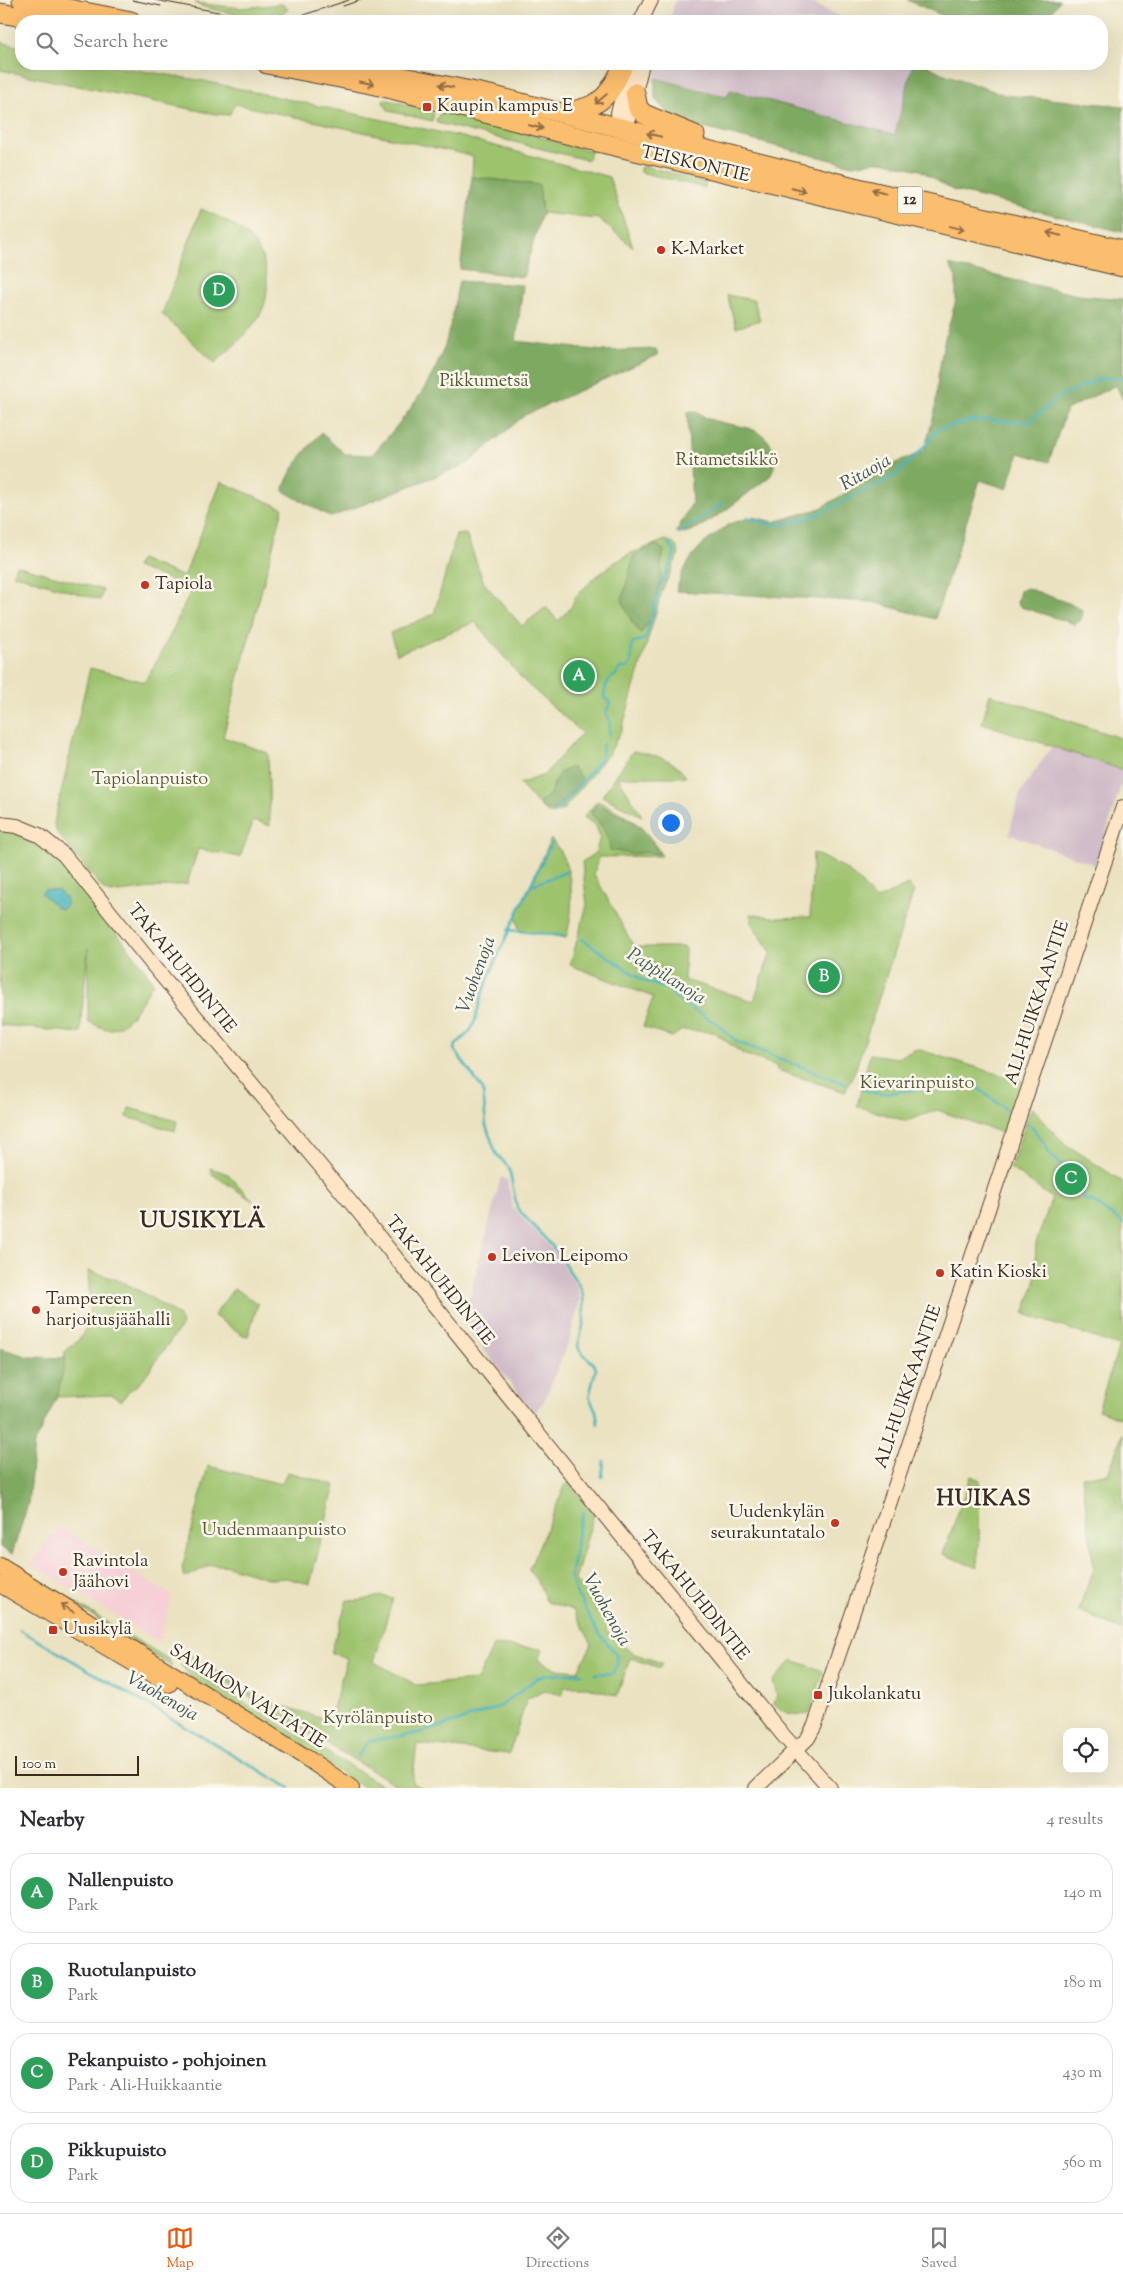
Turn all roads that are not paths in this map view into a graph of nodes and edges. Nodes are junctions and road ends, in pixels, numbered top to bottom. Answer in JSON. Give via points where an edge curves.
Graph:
{"nodes":[{"id":1,"x":22,"y":0,"type":"edge"},
{"id":2,"x":651,"y":0,"type":"edge"},
{"id":3,"x":658,"y":0,"type":"edge"},
{"id":4,"x":0,"y":13,"type":"edge"},
{"id":5,"x":100,"y":15,"type":"edge"},
{"id":6,"x":645,"y":15,"type":"edge"},
{"id":7,"x":654,"y":15,"type":"edge"},
{"id":8,"x":15,"y":16,"type":"edge"},
{"id":9,"x":299,"y":70,"type":"edge"},
{"id":10,"x":368,"y":70,"type":"edge"},
{"id":11,"x":621,"y":70,"type":"edge"},
{"id":12,"x":630,"y":70,"type":"edge"},
{"id":13,"x":641,"y":70,"type":"edge"},
{"id":14,"x":635,"y":93,"type":"junction"},
{"id":15,"x":562,"y":113,"type":"junction"},
{"id":16,"x":622,"y":127,"type":"junction"},
{"id":17,"x":718,"y":152,"type":"junction"},
{"id":18,"x":1123,"y":242,"type":"edge"},
{"id":19,"x":1101,"y":245,"type":"junction"},
{"id":20,"x":1123,"y":250,"type":"edge"},
{"id":21,"x":1123,"y":267,"type":"edge"},
{"id":22,"x":1123,"y":808,"type":"edge"},
{"id":23,"x":0,"y":824,"type":"edge"},
{"id":24,"x":0,"y":1566,"type":"edge"},
{"id":25,"x":0,"y":1584,"type":"edge"},
{"id":26,"x":796,"y":1750,"type":"junction"},
{"id":27,"x":348,"y":1786,"type":"edge"},
{"id":28,"x":756,"y":1788,"type":"edge"},
{"id":29,"x":830,"y":1788,"type":"edge"}],
"edges":[{"from":1,"to":5,"type":"highway"},
{"from":2,"to":6,"type":"street"},
{"from":3,"to":7,"type":"street"},
{"from":4,"to":8,"type":"highway"},
{"from":9,"to":21,"type":"highway","name":"TEISKONTIE","number":"12","one_way":true,"via":[[376,85],[598,142]]},
{"from":15,"to":10,"type":"highway","name":"TEISKONTIE","number":"12","one_way":true},
{"from":11,"to":15,"type":"highway","one_way":true,"via":[[600,102]]},
{"from":12,"to":16,"type":"street","via":[[618,113]]},
{"from":13,"to":14,"type":"street"},
{"from":14,"to":16,"type":"street","via":[[629,116]]},
{"from":14,"to":17,"type":"highway","via":[[638,108],[644,114],[695,135]]},
{"from":15,"to":16,"type":"highway","name":"TEISKONTIE","number":"12"},
{"from":17,"to":16,"type":"highway","name":"TEISKONTIE","number":"12","one_way":true},
{"from":19,"to":17,"type":"highway","name":"TEISKONTIE","number":"12","one_way":true},
{"from":18,"to":19,"type":"highway","number":"12"},
{"from":19,"to":20,"type":"highway","name":"TEISKONTIE","number":"12"},
{"from":22,"to":26,"type":"street","name":"ALI-HUIKKAANTIE","via":[[815,1725]]},
{"from":23,"to":26,"type":"street","name":"TAKAHUHDINTIE","via":[[17,826],[39,835],[64,855]]},
{"from":27,"to":24,"type":"main road","name":"SAMMON VALTATIE","one_way":true},
{"from":25,"to":27,"type":"main road","name":"SAMMON VALTATIE","via":[[295,1762]]},
{"from":26,"to":28,"type":"street","name":"ALI-HUIKKAANTIE"},
{"from":26,"to":29,"type":"street","name":"TAKAHUHDINTIE"}]}
